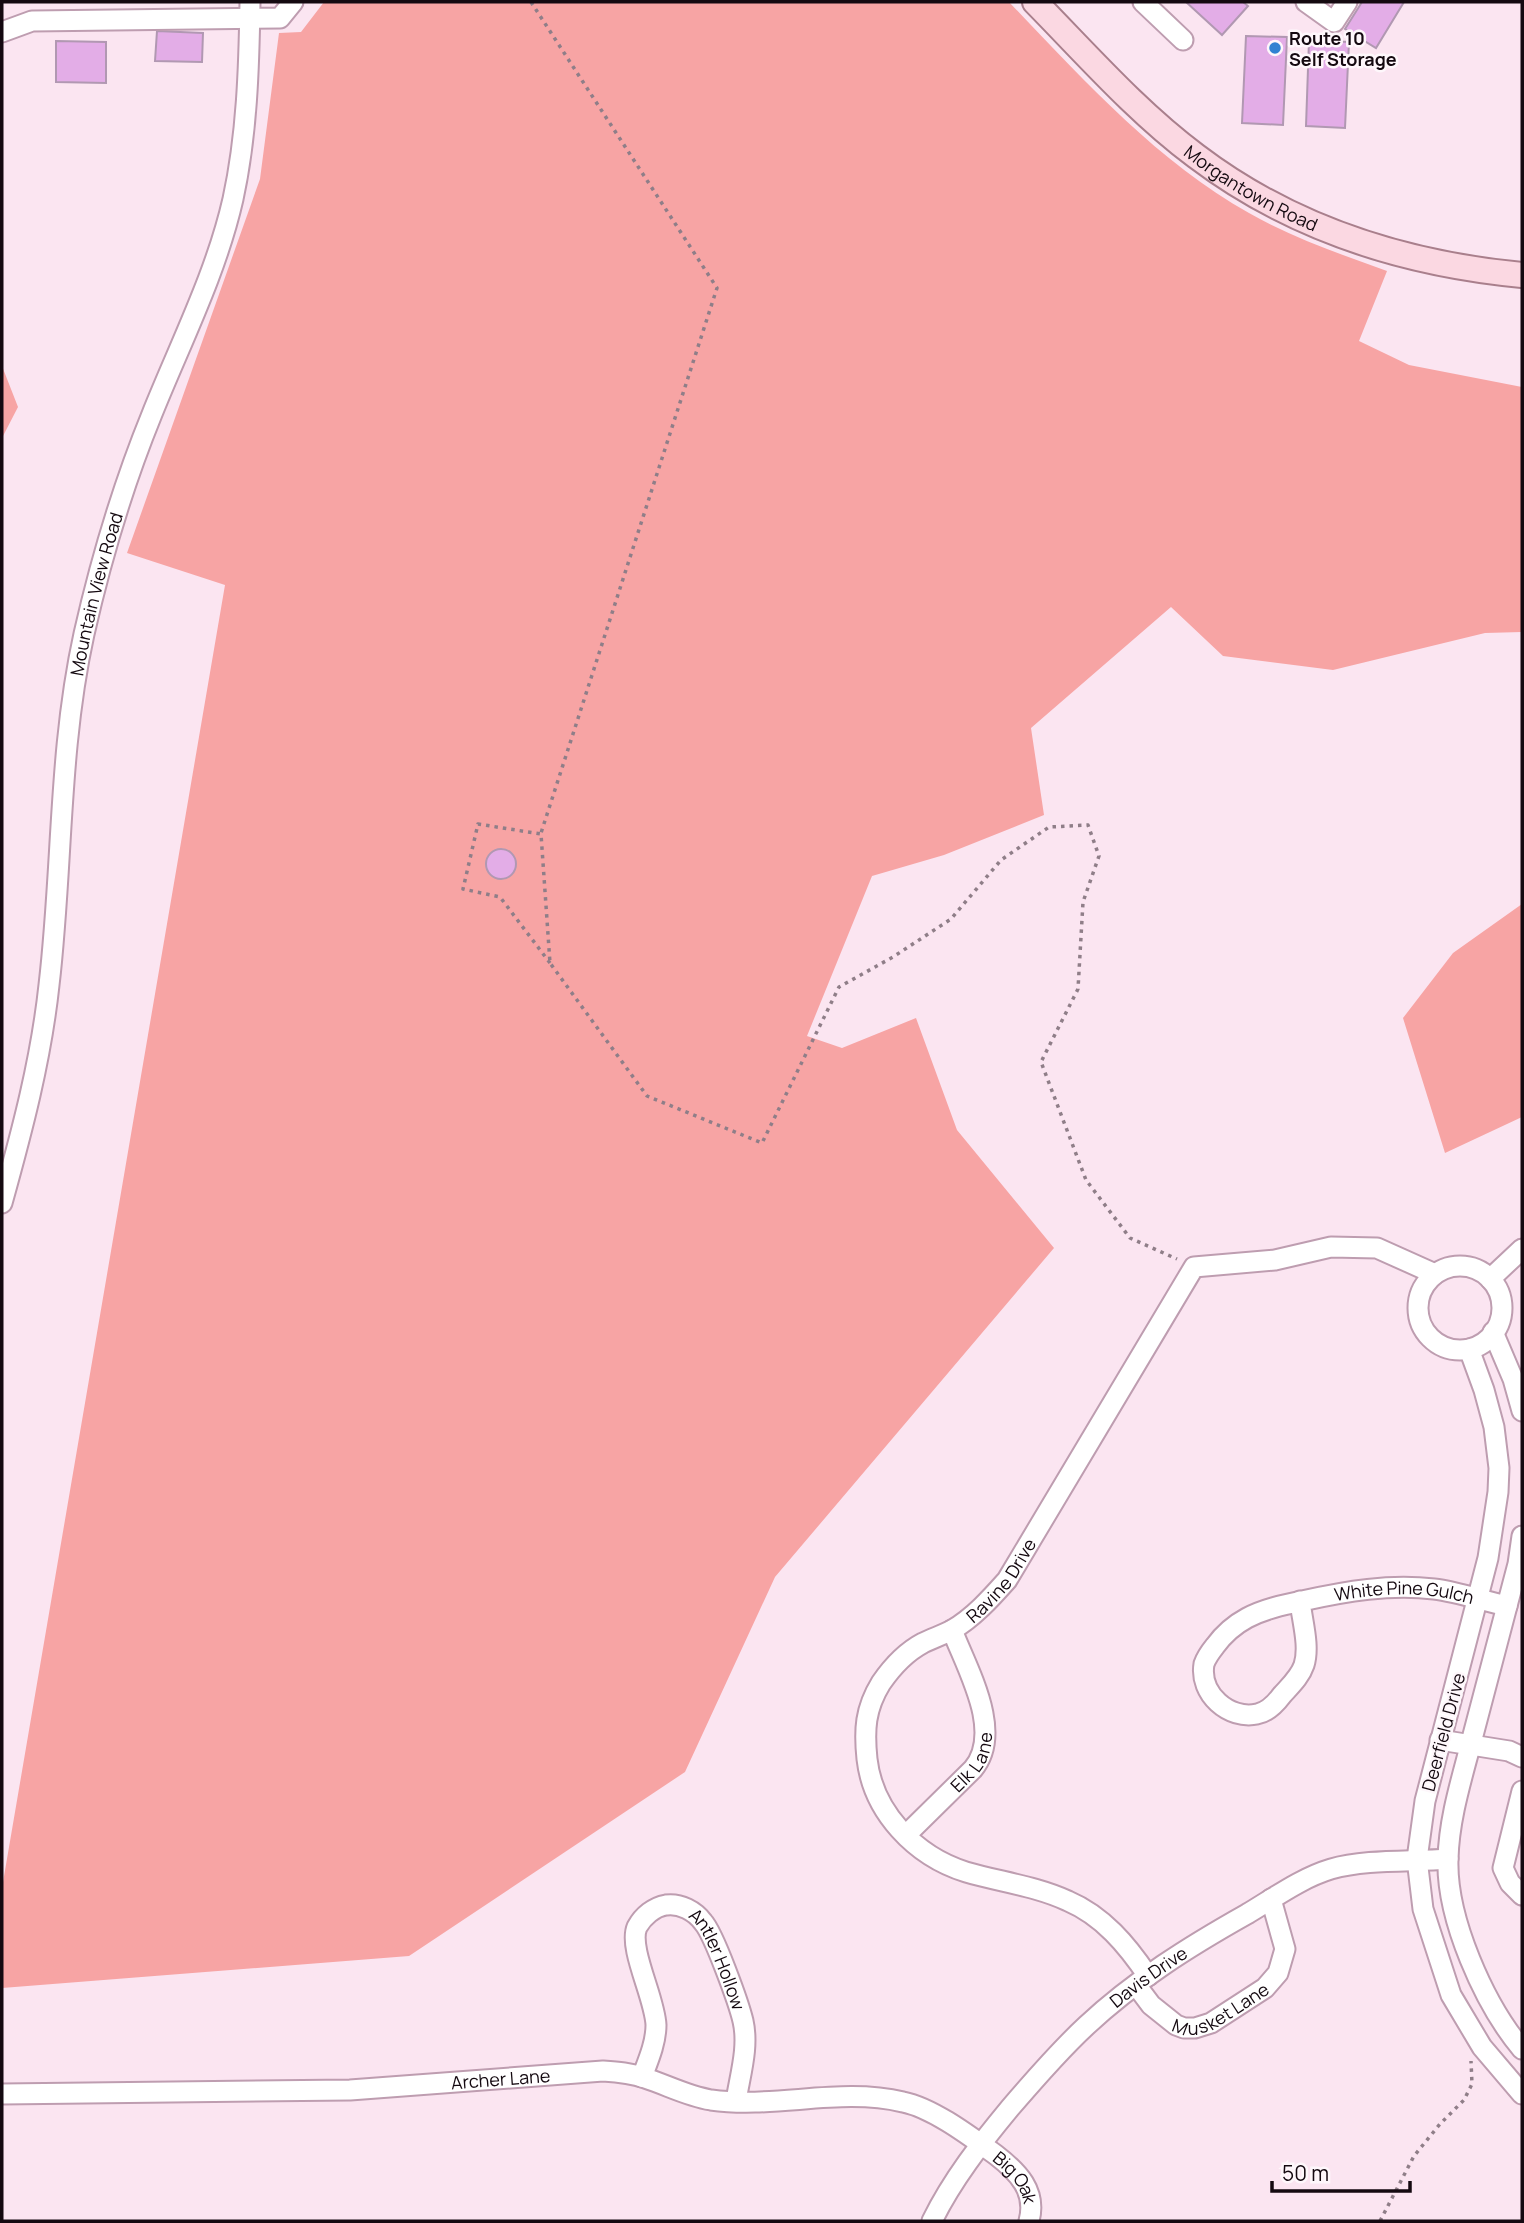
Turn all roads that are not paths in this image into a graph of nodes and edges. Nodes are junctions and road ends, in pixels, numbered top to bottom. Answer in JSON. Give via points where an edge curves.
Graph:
{"nodes":[{"id":1,"x":293,"y":2,"type":"edge"},
{"id":2,"x":1035,"y":2,"type":"edge"},
{"id":3,"x":1143,"y":2,"type":"edge"},
{"id":4,"x":1306,"y":2,"type":"edge"},
{"id":5,"x":1347,"y":2,"type":"edge"},
{"id":6,"x":47,"y":11,"type":"edge"},
{"id":7,"x":249,"y":11,"type":"edge"},
{"id":8,"x":2,"y":32,"type":"edge"},
{"id":9,"x":1183,"y":40,"type":"dead end"},
{"id":10,"x":1522,"y":275,"type":"edge"},
{"id":11,"x":2,"y":1203,"type":"edge"},
{"id":12,"x":1522,"y":1249,"type":"edge"},
{"id":13,"x":1434,"y":1274,"type":"junction"},
{"id":14,"x":1490,"y":1279,"type":"junction"},
{"id":15,"x":1493,"y":1332,"type":"junction"},
{"id":16,"x":1469,"y":1349,"type":"junction"},
{"id":17,"x":1522,"y":1411,"type":"edge"},
{"id":18,"x":1522,"y":1536,"type":"edge"},
{"id":19,"x":1477,"y":1600,"type":"junction"},
{"id":20,"x":1300,"y":1601,"type":"junction"},
{"id":21,"x":1507,"y":1606,"type":"junction"},
{"id":22,"x":953,"y":1630,"type":"junction"},
{"id":23,"x":1440,"y":1740,"type":"junction"},
{"id":24,"x":1471,"y":1745,"type":"junction"},
{"id":25,"x":1522,"y":1757,"type":"edge"},
{"id":26,"x":1522,"y":1791,"type":"edge"},
{"id":27,"x":906,"y":1836,"type":"junction"},
{"id":28,"x":1448,"y":1859,"type":"junction"},
{"id":29,"x":1417,"y":1862,"type":"junction"},
{"id":30,"x":1522,"y":1895,"type":"edge"},
{"id":31,"x":1271,"y":1899,"type":"junction"},
{"id":32,"x":1142,"y":1980,"type":"junction"},
{"id":33,"x":1522,"y":2049,"type":"edge"},
{"id":34,"x":642,"y":2077,"type":"junction"},
{"id":35,"x":2,"y":2094,"type":"edge"},
{"id":36,"x":1522,"y":2094,"type":"edge"},
{"id":37,"x":736,"y":2101,"type":"junction"},
{"id":38,"x":981,"y":2144,"type":"junction"},
{"id":39,"x":932,"y":2221,"type":"edge"},
{"id":40,"x":1029,"y":2221,"type":"edge"}],
"edges":[{"from":1,"to":7,"type":"street","via":[[280,18]]},
{"from":2,"to":10,"type":"main road","name":"Morgantown Road","via":[[1168,133],[1257,197],[1326,230],[1397,253]]},
{"from":3,"to":9,"type":"street"},
{"from":4,"to":5,"type":"street","via":[[1334,22]]},
{"from":6,"to":7,"type":"street"},
{"from":6,"to":8,"type":"street"},
{"from":7,"to":11,"type":"street","name":"Mountain View Road","via":[[246,98],[229,212],[120,499],[84,634],[65,754],[44,1025]]},
{"from":12,"to":14,"type":"street"},
{"from":13,"to":14,"type":"street","via":[[1462,1265]]},
{"from":13,"to":16,"type":"street","via":[[1419,1295],[1422,1327],[1443,1346]]},
{"from":13,"to":22,"type":"street","name":"Ravine Drive","via":[[1377,1248],[1331,1247],[1275,1260],[1194,1267],[1007,1580]]},
{"from":14,"to":15,"type":"street","via":[[1501,1300],[1501,1315]]},
{"from":15,"to":16,"type":"street"},
{"from":15,"to":17,"type":"street"},
{"from":16,"to":19,"type":"street","name":"Deerfield Drive","via":[[1490,1408],[1499,1468],[1488,1558]]},
{"from":18,"to":21,"type":"street","name":"Deerfield Drive"},
{"from":19,"to":20,"type":"street","name":"White Pine Gulch","via":[[1436,1589],[1368,1588]]},
{"from":19,"to":21,"type":"street","name":"White Pine Gulch"},
{"from":19,"to":23,"type":"street","name":"Deerfield Drive"},
{"from":20,"to":20,"type":"street","name":"White Pine Gulch","via":[[1305,1655],[1298,1677],[1265,1711],[1248,1715],[1222,1707],[1204,1679],[1212,1649],[1247,1618]]},
{"from":21,"to":24,"type":"street","name":"Deerfield Drive"},
{"from":22,"to":27,"type":"street","name":"Elk Lane","via":[[981,1706],[986,1732],[983,1753],[973,1769]]},
{"from":22,"to":27,"type":"street","name":"Ravine Drive","via":[[902,1657],[881,1683],[866,1719],[868,1773],[882,1808]]},
{"from":23,"to":24,"type":"street"},
{"from":23,"to":29,"type":"street","name":"Deerfield Drive","via":[[1424,1801]]},
{"from":24,"to":25,"type":"street"},
{"from":24,"to":28,"type":"street","name":"Deerfield Drive"},
{"from":26,"to":30,"type":"street","via":[[1503,1868]]},
{"from":27,"to":32,"type":"street","name":"Ravine Drive","via":[[965,1872],[1068,1901],[1100,1920],[1112,1931]]},
{"from":28,"to":29,"type":"street","name":"Davis Drive"},
{"from":28,"to":33,"type":"street","name":"Deerfield Drive","via":[[1453,1902],[1479,1981]]},
{"from":29,"to":31,"type":"street","name":"Davis Drive","via":[[1332,1869]]},
{"from":29,"to":36,"type":"street","name":"Deerfield Drive","via":[[1423,1909],[1451,1995],[1482,2047]]},
{"from":31,"to":32,"type":"street","name":"Davis Drive"},
{"from":31,"to":32,"type":"street","name":"Musket Lane","via":[[1285,1949],[1278,1973],[1265,1988],[1211,2023],[1195,2028],[1176,2025],[1151,2005]]},
{"from":32,"to":38,"type":"street","name":"Davis Drive","via":[[1086,2026]]},
{"from":34,"to":35,"type":"street","name":"Archer Lane","via":[[591,2071],[350,2090]]},
{"from":34,"to":37,"type":"street","name":"Archer Lane","via":[[689,2095]]},
{"from":34,"to":37,"type":"street","name":"Antler Hollow","via":[[656,2025],[635,1935],[652,1910],[672,1904],[705,1924],[740,2010],[745,2043]]},
{"from":37,"to":38,"type":"street","name":"Archer Lane","via":[[865,2096],[904,2102]]},
{"from":38,"to":39,"type":"street","name":"Davis Drive"},
{"from":38,"to":40,"type":"street","name":"Big Oak","via":[[1020,2175],[1031,2200]]}]}
